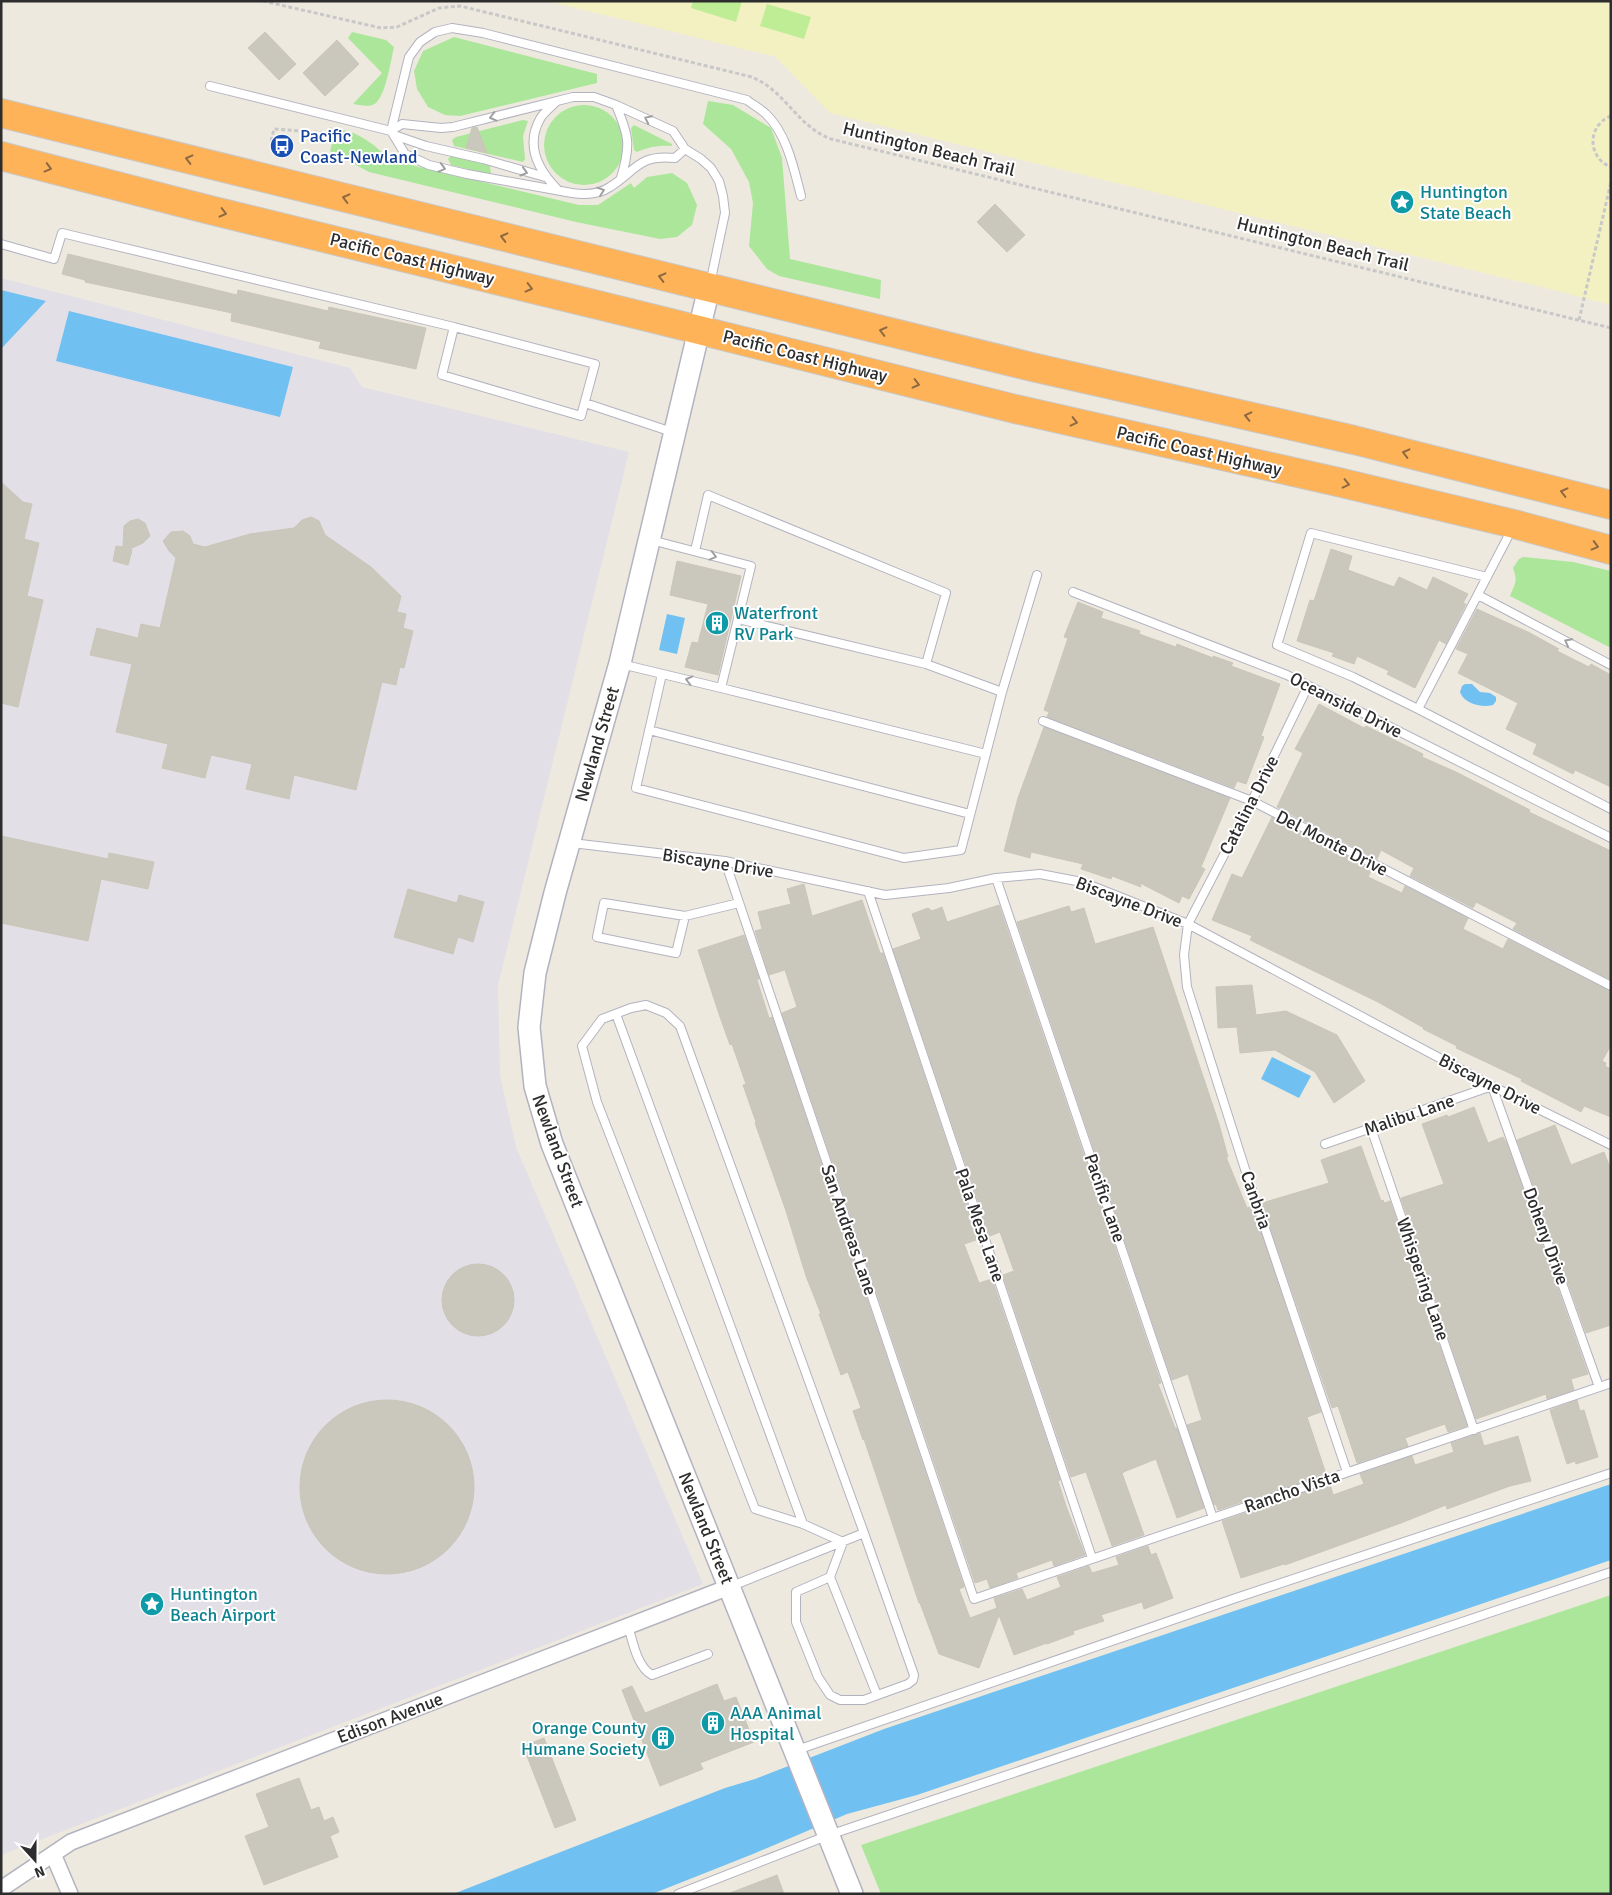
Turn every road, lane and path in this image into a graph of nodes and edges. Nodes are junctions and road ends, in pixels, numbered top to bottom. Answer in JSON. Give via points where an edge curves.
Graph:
{"nodes":[{"id":1,"x":263,"y":1,"type":"edge"},
{"id":2,"x":210,"y":86,"type":"dead end"},
{"id":3,"x":557,"y":100,"type":"junction"},
{"id":4,"x":616,"y":105,"type":"junction"},
{"id":5,"x":1,"y":113,"type":"edge"},
{"id":6,"x":1611,"y":116,"type":"edge"},
{"id":7,"x":335,"y":117,"type":"junction"},
{"id":8,"x":392,"y":133,"type":"junction"},
{"id":9,"x":271,"y":141,"type":"dead end"},
{"id":10,"x":685,"y":149,"type":"junction"},
{"id":11,"x":1,"y":156,"type":"edge"},
{"id":12,"x":1611,"y":167,"type":"edge"},
{"id":13,"x":545,"y":177,"type":"junction"},
{"id":14,"x":621,"y":178,"type":"junction"},
{"id":15,"x":1611,"y":182,"type":"edge"},
{"id":16,"x":558,"y":190,"type":"junction"},
{"id":17,"x":801,"y":196,"type":"dead end"},
{"id":18,"x":1,"y":244,"type":"edge"},
{"id":19,"x":709,"y":288,"type":"junction"},
{"id":20,"x":1579,"y":320,"type":"junction"},
{"id":21,"x":454,"y":327,"type":"junction"},
{"id":22,"x":1611,"y":328,"type":"edge"},
{"id":23,"x":699,"y":330,"type":"junction"},
{"id":24,"x":585,"y":402,"type":"junction"},
{"id":25,"x":674,"y":432,"type":"junction"},
{"id":26,"x":1611,"y":504,"type":"edge"},
{"id":27,"x":1514,"y":524,"type":"junction"},
{"id":28,"x":649,"y":539,"type":"junction"},
{"id":29,"x":1611,"y":550,"type":"edge"},
{"id":30,"x":695,"y":551,"type":"junction"},
{"id":31,"x":1037,"y":575,"type":"dead end"},
{"id":32,"x":1487,"y":577,"type":"junction"},
{"id":33,"x":1073,"y":592,"type":"dead end"},
{"id":34,"x":1478,"y":595,"type":"junction"},
{"id":35,"x":738,"y":618,"type":"junction"},
{"id":36,"x":620,"y":663,"type":"junction"},
{"id":37,"x":926,"y":664,"type":"junction"},
{"id":38,"x":1611,"y":665,"type":"edge"},
{"id":39,"x":662,"y":674,"type":"junction"},
{"id":40,"x":1308,"y":686,"type":"junction"},
{"id":41,"x":721,"y":688,"type":"junction"},
{"id":42,"x":1002,"y":692,"type":"junction"},
{"id":43,"x":1418,"y":709,"type":"junction"},
{"id":44,"x":1043,"y":721,"type":"dead end"},
{"id":45,"x":649,"y":730,"type":"junction"},
{"id":46,"x":986,"y":754,"type":"junction"},
{"id":47,"x":1252,"y":801,"type":"junction"},
{"id":48,"x":1611,"y":809,"type":"edge"},
{"id":49,"x":970,"y":814,"type":"junction"},
{"id":50,"x":1611,"y":838,"type":"edge"},
{"id":51,"x":569,"y":843,"type":"junction"},
{"id":52,"x":725,"y":861,"type":"junction"},
{"id":53,"x":996,"y":878,"type":"junction"},
{"id":54,"x":868,"y":890,"type":"junction"},
{"id":55,"x":739,"y":903,"type":"junction"},
{"id":56,"x":685,"y":916,"type":"junction"},
{"id":57,"x":1188,"y":924,"type":"junction"},
{"id":58,"x":1611,"y":986,"type":"edge"},
{"id":59,"x":616,"y":1014,"type":"junction"},
{"id":60,"x":1492,"y":1086,"type":"junction"},
{"id":61,"x":1372,"y":1128,"type":"junction"},
{"id":62,"x":1324,"y":1144,"type":"dead end"},
{"id":63,"x":1611,"y":1145,"type":"edge"},
{"id":64,"x":1611,"y":1383,"type":"edge"},
{"id":65,"x":1600,"y":1387,"type":"junction"},
{"id":66,"x":1474,"y":1430,"type":"junction"},
{"id":67,"x":1347,"y":1472,"type":"junction"},
{"id":68,"x":1611,"y":1473,"type":"edge"},
{"id":69,"x":1213,"y":1518,"type":"junction"},
{"id":70,"x":803,"y":1524,"type":"junction"},
{"id":71,"x":864,"y":1533,"type":"junction"},
{"id":72,"x":843,"y":1542,"type":"junction"},
{"id":73,"x":1092,"y":1558,"type":"junction"},
{"id":74,"x":1611,"y":1572,"type":"edge"},
{"id":75,"x":830,"y":1577,"type":"junction"},
{"id":76,"x":729,"y":1587,"type":"junction"},
{"id":77,"x":974,"y":1599,"type":"joint"},
{"id":78,"x":628,"y":1626,"type":"junction"},
{"id":79,"x":708,"y":1654,"type":"dead end"},
{"id":80,"x":877,"y":1695,"type":"junction"},
{"id":81,"x":797,"y":1756,"type":"junction"},
{"id":82,"x":827,"y":1830,"type":"junction"},
{"id":83,"x":54,"y":1854,"type":"junction"},
{"id":84,"x":1,"y":1889,"type":"edge"},
{"id":85,"x":70,"y":1894,"type":"edge"},
{"id":86,"x":678,"y":1894,"type":"edge"},
{"id":87,"x":852,"y":1894,"type":"edge"}],
"edges":[{"from":1,"to":20,"type":"path","name":"Huntington Beach Trail","via":[[381,28],[397,27],[439,8],[460,6],[752,77],[769,87],[808,126],[831,139]]},
{"from":2,"to":7,"type":"lane"},
{"from":3,"to":4,"type":"lane","via":[[573,96],[594,97]]},
{"from":3,"to":8,"type":"lane","one_way":true,"via":[[453,127],[402,124]]},
{"from":3,"to":13,"type":"lane","via":[[540,119],[535,135],[534,152]]},
{"from":10,"to":4,"type":"lane","one_way":true,"via":[[672,131]]},
{"from":4,"to":14,"type":"lane","via":[[628,142],[628,157]]},
{"from":19,"to":5,"type":"highway","one_way":true},
{"from":6,"to":12,"type":"path","via":[[1598,124],[1592,147],[1598,158]]},
{"from":7,"to":8,"type":"lane"},
{"from":7,"to":9,"type":"path","via":[[328,133],[274,129]]},
{"from":8,"to":13,"type":"lane","one_way":true,"via":[[426,146]]},
{"from":8,"to":16,"type":"lane","one_way":true,"via":[[406,154],[429,164]]},
{"from":8,"to":17,"type":"lane","via":[[409,57],[420,42],[435,32],[452,28],[747,100],[766,114],[780,133]]},
{"from":10,"to":14,"type":"lane","via":[[675,158],[661,156],[636,165]]},
{"from":10,"to":19,"type":"lane","via":[[711,168],[723,196],[725,212]]},
{"from":11,"to":23,"type":"highway","name":"Pacific Coast Highway","one_way":true,"via":[[215,212]]},
{"from":13,"to":16,"type":"lane"},
{"from":16,"to":14,"type":"lane","one_way":true,"via":[[584,195],[610,187]]},
{"from":15,"to":20,"type":"path"},
{"from":18,"to":21,"type":"lane","via":[[54,259],[62,233]]},
{"from":19,"to":23,"type":"street","name":"Newland Street"},
{"from":26,"to":19,"type":"highway","one_way":true},
{"from":20,"to":22,"type":"path","name":"Huntington Beach Trail"},
{"from":21,"to":24,"type":"lane","via":[[595,364]]},
{"from":21,"to":24,"type":"lane","via":[[442,375],[581,416]]},
{"from":23,"to":25,"type":"street","name":"Newland Street"},
{"from":23,"to":27,"type":"highway","name":"Pacific Coast Highway","one_way":true,"via":[[1015,409]]},
{"from":24,"to":25,"type":"lane"},
{"from":25,"to":28,"type":"street","name":"Newland Street"},
{"from":27,"to":29,"type":"highway","name":"Pacific Coast Highway","one_way":true},
{"from":27,"to":32,"type":"lane"},
{"from":28,"to":30,"type":"lane"},
{"from":28,"to":36,"type":"street","name":"Newland Street"},
{"from":30,"to":35,"type":"lane","one_way":true,"via":[[751,566]]},
{"from":30,"to":37,"type":"lane","via":[[708,495],[946,593]]},
{"from":31,"to":42,"type":"lane"},
{"from":32,"to":34,"type":"lane"},
{"from":32,"to":43,"type":"lane","via":[[1312,533],[1277,645]]},
{"from":33,"to":40,"type":"lane","name":"Oceanside Drive"},
{"from":38,"to":34,"type":"lane","one_way":true},
{"from":34,"to":43,"type":"lane"},
{"from":35,"to":37,"type":"lane"},
{"from":35,"to":41,"type":"lane"},
{"from":36,"to":39,"type":"lane"},
{"from":36,"to":51,"type":"street","name":"Newland Street"},
{"from":37,"to":42,"type":"lane"},
{"from":41,"to":39,"type":"lane","one_way":true},
{"from":39,"to":45,"type":"lane"},
{"from":40,"to":47,"type":"lane","name":"Catalina Drive"},
{"from":40,"to":50,"type":"lane","name":"Oceanside Drive"},
{"from":41,"to":46,"type":"lane"},
{"from":42,"to":46,"type":"lane"},
{"from":43,"to":48,"type":"lane"},
{"from":44,"to":47,"type":"lane","name":"Del Monte Drive"},
{"from":45,"to":49,"type":"lane"},
{"from":45,"to":49,"type":"lane","via":[[636,788],[703,806],[904,858],[961,850]]},
{"from":46,"to":49,"type":"lane"},
{"from":47,"to":57,"type":"lane","name":"Catalina Drive"},
{"from":47,"to":58,"type":"lane","name":"Del Monte Drive"},
{"from":51,"to":52,"type":"lane","name":"Biscayne Drive"},
{"from":51,"to":76,"type":"street","name":"Newland Street","via":[[535,973],[529,1027],[534,1086],[552,1144]]},
{"from":52,"to":54,"type":"lane","name":"Biscayne Drive"},
{"from":52,"to":55,"type":"lane","name":"San Andreas Lane"},
{"from":53,"to":54,"type":"lane","name":"Biscayne Drive","via":[[906,894],[885,895]]},
{"from":53,"to":57,"type":"lane","name":"Biscayne Drive","via":[[1040,874],[1082,882]]},
{"from":53,"to":69,"type":"lane","name":"Pacific Lane"},
{"from":54,"to":73,"type":"lane","name":"Pala Mesa Lane"},
{"from":55,"to":56,"type":"lane"},
{"from":55,"to":77,"type":"lane","name":"San Andreas Lane"},
{"from":56,"to":56,"type":"lane","via":[[604,903],[597,938],[676,953]]},
{"from":57,"to":60,"type":"lane","name":"Biscayne Drive"},
{"from":57,"to":67,"type":"lane","name":"Canbria","via":[[1184,955],[1187,987]]},
{"from":59,"to":70,"type":"lane"},
{"from":59,"to":70,"type":"lane","via":[[602,1019],[582,1046],[597,1102],[755,1509]]},
{"from":59,"to":71,"type":"lane","via":[[646,1005],[666,1013],[680,1026]]},
{"from":60,"to":61,"type":"lane","name":"Malibu Lane"},
{"from":60,"to":63,"type":"lane","name":"Biscayne Drive"},
{"from":60,"to":65,"type":"lane","name":"Doheny Drive"},
{"from":61,"to":62,"type":"lane","name":"Malibu Lane"},
{"from":61,"to":66,"type":"lane","name":"Whispering Lane"},
{"from":64,"to":65,"type":"lane","name":"Rancho Vista"},
{"from":65,"to":66,"type":"lane","name":"Rancho Vista"},
{"from":66,"to":67,"type":"lane","name":"Rancho Vista"},
{"from":67,"to":69,"type":"lane","name":"Rancho Vista"},
{"from":68,"to":81,"type":"lane","via":[[1233,1599]]},
{"from":69,"to":73,"type":"lane","name":"Rancho Vista"},
{"from":70,"to":72,"type":"lane"},
{"from":71,"to":72,"type":"lane"},
{"from":71,"to":80,"type":"lane","via":[[914,1675],[908,1684]]},
{"from":72,"to":75,"type":"lane"},
{"from":72,"to":76,"type":"lane"},
{"from":73,"to":77,"type":"lane","name":"Rancho Vista"},
{"from":74,"to":82,"type":"lane"},
{"from":75,"to":80,"type":"lane"},
{"from":75,"to":80,"type":"lane","via":[[796,1592],[796,1622],[818,1677],[830,1695],[840,1700],[864,1700]]},
{"from":76,"to":78,"type":"street","name":"Edison Avenue"},
{"from":76,"to":81,"type":"street","name":"Newland Street"},
{"from":78,"to":79,"type":"lane","via":[[642,1666],[652,1675]]},
{"from":78,"to":83,"type":"street","name":"Edison Avenue","via":[[71,1842]]},
{"from":81,"to":82,"type":"street","name":"Newland Street"},
{"from":82,"to":86,"type":"lane"},
{"from":82,"to":87,"type":"street","name":"Newland Street"},
{"from":83,"to":84,"type":"street","name":"Edison Avenue"},
{"from":83,"to":85,"type":"street"}]}
